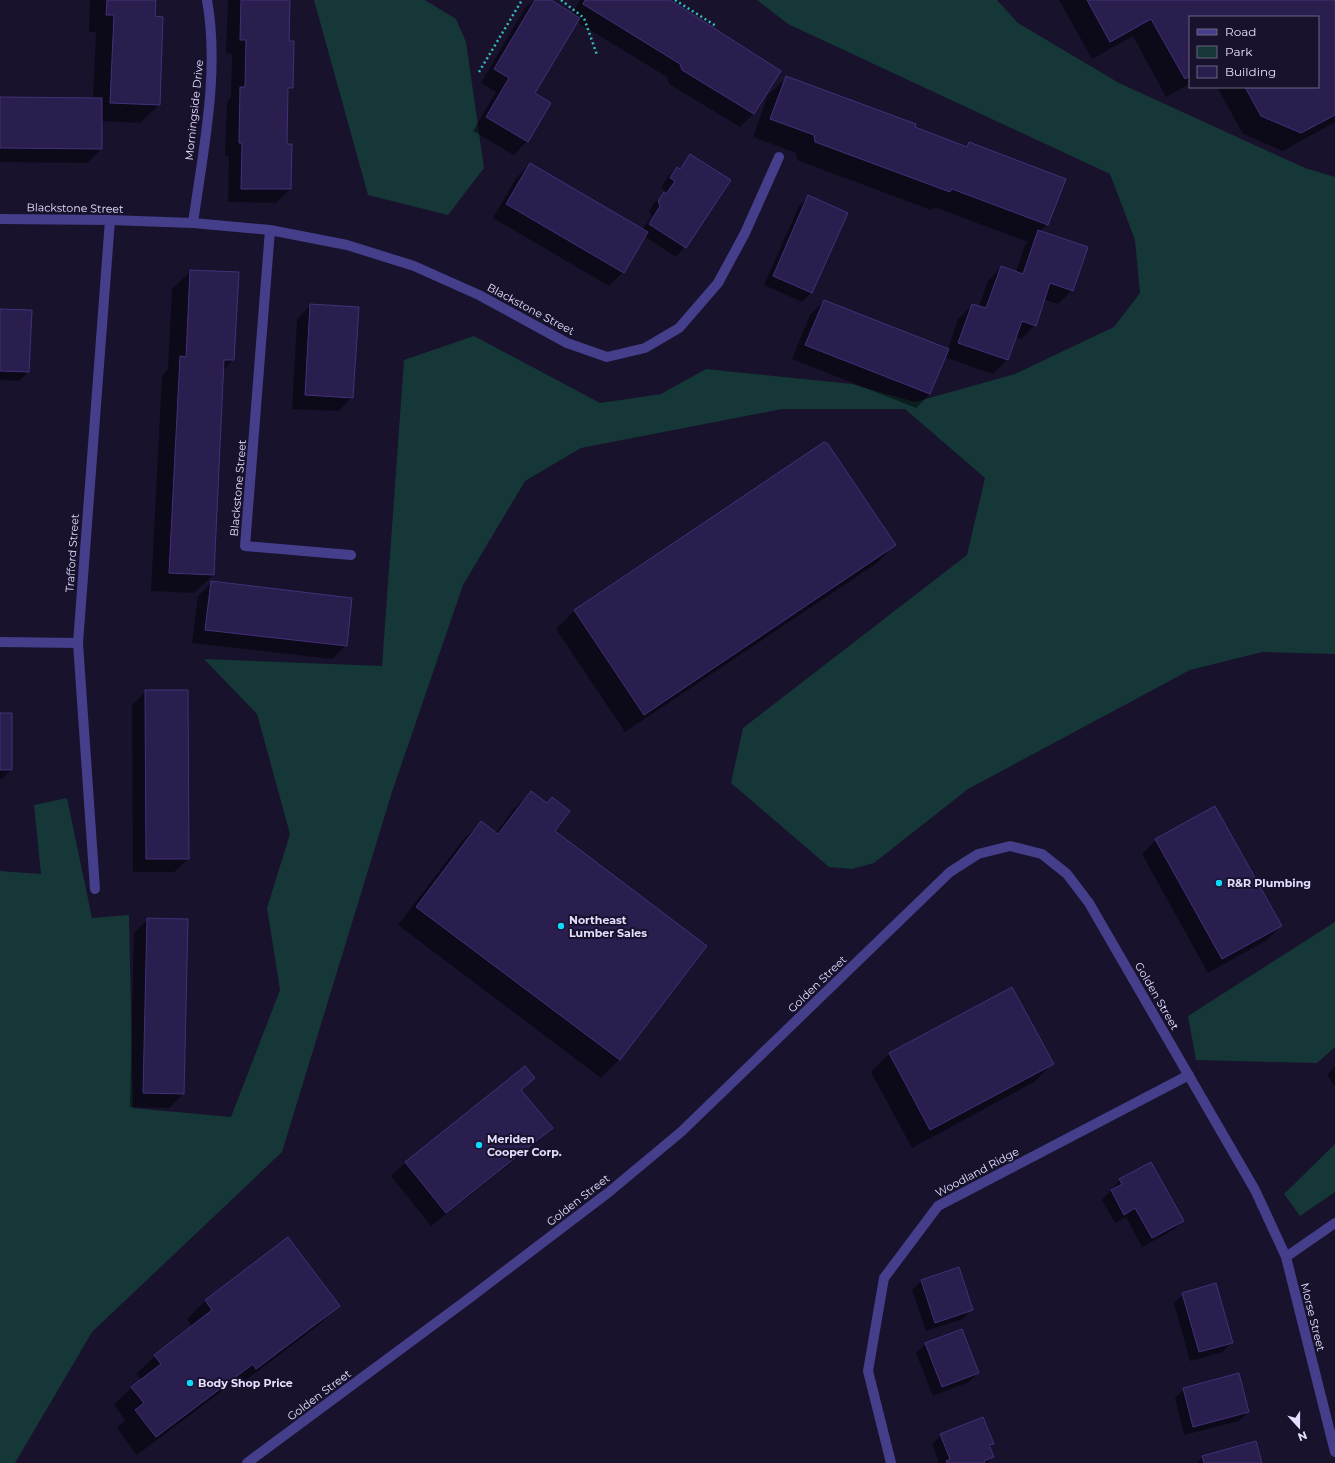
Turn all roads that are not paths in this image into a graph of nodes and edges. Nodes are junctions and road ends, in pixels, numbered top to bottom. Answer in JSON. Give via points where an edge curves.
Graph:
{"nodes":[{"id":1,"x":207,"y":0,"type":"edge"},
{"id":2,"x":779,"y":157,"type":"dead end"},
{"id":3,"x":0,"y":219,"type":"edge"},
{"id":4,"x":110,"y":220,"type":"junction"},
{"id":5,"x":193,"y":223,"type":"junction"},
{"id":6,"x":270,"y":230,"type":"junction"},
{"id":7,"x":351,"y":555,"type":"dead end"},
{"id":8,"x":0,"y":642,"type":"edge"},
{"id":9,"x":78,"y":643,"type":"junction"},
{"id":10,"x":95,"y":889,"type":"dead end"},
{"id":11,"x":1189,"y":1075,"type":"junction"},
{"id":12,"x":1335,"y":1223,"type":"edge"},
{"id":13,"x":1286,"y":1258,"type":"junction"},
{"id":14,"x":1335,"y":1452,"type":"edge"},
{"id":15,"x":247,"y":1463,"type":"edge"},
{"id":16,"x":891,"y":1463,"type":"edge"}],
"edges":[{"from":1,"to":5,"type":"street","name":"Morningside Drive","via":[[211,20],[212,66]]},
{"from":2,"to":6,"type":"street","name":"Blackstone Street","via":[[745,233],[718,283],[679,328],[645,348],[607,357],[567,343],[479,295],[414,266],[347,245]]},
{"from":3,"to":4,"type":"street","name":"Blackstone Street"},
{"from":4,"to":5,"type":"street","name":"Blackstone Street"},
{"from":4,"to":9,"type":"street","name":"Trafford Street"},
{"from":5,"to":6,"type":"street","name":"Blackstone Street"},
{"from":6,"to":7,"type":"street","name":"Blackstone Street","via":[[245,546]]},
{"from":8,"to":9,"type":"street"},
{"from":9,"to":10,"type":"street","name":"Trafford Street"},
{"from":11,"to":13,"type":"street","name":"Golden Street","via":[[1254,1190]]},
{"from":11,"to":15,"type":"street","name":"Golden Street","via":[[1089,903],[1067,874],[1042,854],[1010,846],[978,854],[950,872],[681,1132],[609,1192]]},
{"from":11,"to":16,"type":"street","name":"Woodland Ridge","via":[[938,1206],[884,1278],[868,1371]]},
{"from":12,"to":13,"type":"street"},
{"from":13,"to":14,"type":"street","name":"Morse Street"}]}
